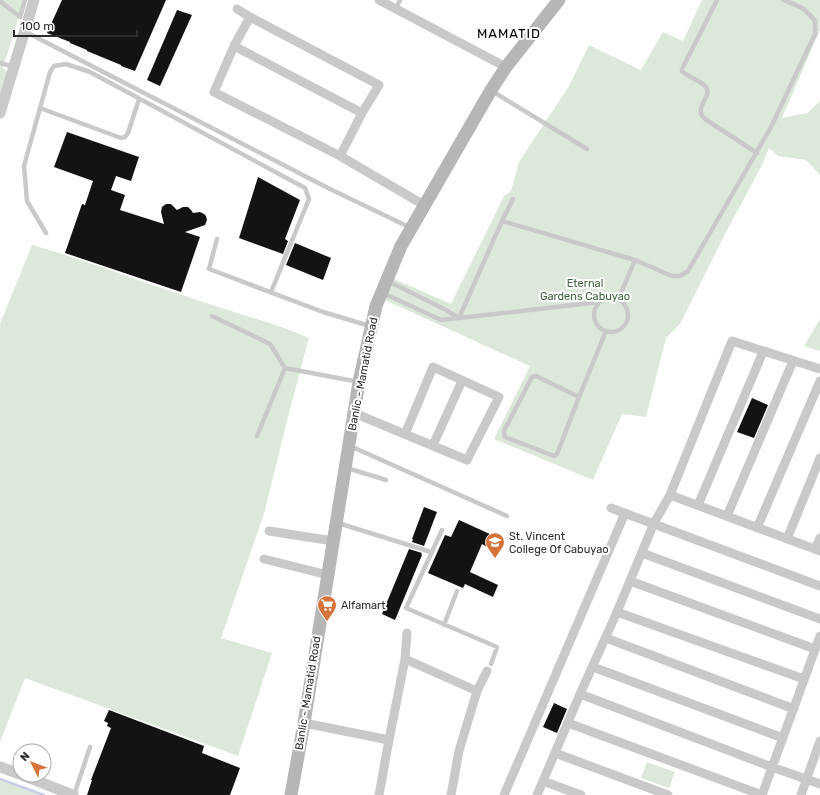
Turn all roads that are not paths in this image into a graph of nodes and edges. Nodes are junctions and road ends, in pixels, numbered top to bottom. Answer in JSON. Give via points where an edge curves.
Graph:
{"nodes":[{"id":1,"x":25,"y":0,"type":"edge"},
{"id":2,"x":34,"y":0,"type":"edge"},
{"id":3,"x":379,"y":0,"type":"edge"},
{"id":4,"x":559,"y":0,"type":"edge"},
{"id":5,"x":717,"y":0,"type":"edge"},
{"id":6,"x":783,"y":0,"type":"edge"},
{"id":7,"x":0,"y":1,"type":"edge"},
{"id":8,"x":398,"y":4,"type":"edge"},
{"id":9,"x":237,"y":9,"type":"dead end"},
{"id":10,"x":250,"y":17,"type":"junction"},
{"id":11,"x":25,"y":32,"type":"junction"},
{"id":12,"x":234,"y":46,"type":"junction"},
{"id":13,"x":0,"y":64,"type":"edge"},
{"id":14,"x":506,"y":67,"type":"junction"},
{"id":15,"x":14,"y":68,"type":"junction"},
{"id":16,"x":491,"y":90,"type":"junction"},
{"id":17,"x":139,"y":99,"type":"junction"},
{"id":18,"x":40,"y":108,"type":"junction"},
{"id":19,"x":0,"y":113,"type":"edge"},
{"id":20,"x":362,"y":113,"type":"junction"},
{"id":21,"x":587,"y":149,"type":"dead end"},
{"id":22,"x":757,"y":153,"type":"junction"},
{"id":23,"x":340,"y":156,"type":"junction"},
{"id":24,"x":513,"y":199,"type":"dead end"},
{"id":25,"x":424,"y":204,"type":"junction"},
{"id":26,"x":502,"y":221,"type":"junction"},
{"id":27,"x":411,"y":228,"type":"junction"},
{"id":28,"x":46,"y":233,"type":"dead end"},
{"id":29,"x":217,"y":238,"type":"dead end"},
{"id":30,"x":635,"y":260,"type":"junction"},
{"id":31,"x":385,"y":287,"type":"junction"},
{"id":32,"x":271,"y":292,"type":"junction"},
{"id":33,"x":618,"y":300,"type":"junction"},
{"id":34,"x":600,"y":302,"type":"junction"},
{"id":35,"x":212,"y":316,"type":"dead end"},
{"id":36,"x":459,"y":318,"type":"junction"},
{"id":37,"x":372,"y":327,"type":"junction"},
{"id":38,"x":606,"y":331,"type":"junction"},
{"id":39,"x":764,"y":352,"type":"junction"},
{"id":40,"x":793,"y":361,"type":"junction"},
{"id":41,"x":285,"y":368,"type":"junction"},
{"id":42,"x":820,"y":370,"type":"edge"},
{"id":43,"x":462,"y":381,"type":"junction"},
{"id":44,"x":820,"y":381,"type":"edge"},
{"id":45,"x":359,"y":382,"type":"junction"},
{"id":46,"x":579,"y":397,"type":"junction"},
{"id":47,"x":354,"y":413,"type":"junction"},
{"id":48,"x":406,"y":434,"type":"junction"},
{"id":49,"x":257,"y":436,"type":"dead end"},
{"id":50,"x":433,"y":445,"type":"junction"},
{"id":51,"x":349,"y":446,"type":"junction"},
{"id":52,"x":820,"y":458,"type":"edge"},
{"id":53,"x":345,"y":467,"type":"junction"},
{"id":54,"x":386,"y":480,"type":"dead end"},
{"id":55,"x":670,"y":495,"type":"junction"},
{"id":56,"x":698,"y":506,"type":"junction"},
{"id":57,"x":611,"y":508,"type":"dead end"},
{"id":58,"x":625,"y":513,"type":"junction"},
{"id":59,"x":508,"y":516,"type":"dead end"},
{"id":60,"x":728,"y":516,"type":"junction"},
{"id":61,"x":336,"y":522,"type":"junction"},
{"id":62,"x":654,"y":524,"type":"junction"},
{"id":63,"x":757,"y":528,"type":"junction"},
{"id":64,"x":442,"y":530,"type":"dead end"},
{"id":65,"x":269,"y":531,"type":"dead end"},
{"id":66,"x":820,"y":538,"type":"edge"},
{"id":67,"x":787,"y":539,"type":"junction"},
{"id":68,"x":333,"y":541,"type":"junction"},
{"id":69,"x":818,"y":550,"type":"edge"},
{"id":70,"x":431,"y":552,"type":"junction"},
{"id":71,"x":642,"y":553,"type":"junction"},
{"id":72,"x":264,"y":559,"type":"dead end"},
{"id":73,"x":328,"y":575,"type":"junction"},
{"id":74,"x":630,"y":582,"type":"junction"},
{"id":75,"x":820,"y":586,"type":"edge"},
{"id":76,"x":457,"y":591,"type":"dead end"},
{"id":77,"x":617,"y":612,"type":"junction"},
{"id":78,"x":820,"y":619,"type":"edge"},
{"id":79,"x":444,"y":625,"type":"junction"},
{"id":80,"x":407,"y":632,"type":"dead end"},
{"id":81,"x":820,"y":636,"type":"edge"},
{"id":82,"x":606,"y":638,"type":"junction"},
{"id":83,"x":815,"y":649,"type":"junction"},
{"id":84,"x":405,"y":659,"type":"junction"},
{"id":85,"x":593,"y":667,"type":"junction"},
{"id":86,"x":489,"y":668,"type":"joint"},
{"id":87,"x":804,"y":679,"type":"junction"},
{"id":88,"x":478,"y":691,"type":"junction"},
{"id":89,"x":580,"y":694,"type":"junction"},
{"id":90,"x":794,"y":709,"type":"junction"},
{"id":91,"x":304,"y":723,"type":"junction"},
{"id":92,"x":568,"y":723,"type":"junction"},
{"id":93,"x":783,"y":738,"type":"junction"},
{"id":94,"x":389,"y":740,"type":"junction"},
{"id":95,"x":820,"y":741,"type":"edge"},
{"id":96,"x":90,"y":747,"type":"dead end"},
{"id":97,"x":555,"y":753,"type":"junction"},
{"id":98,"x":0,"y":767,"type":"edge"},
{"id":99,"x":772,"y":767,"type":"junction"},
{"id":100,"x":12,"y":772,"type":"edge"},
{"id":101,"x":806,"y":780,"type":"junction"},
{"id":102,"x":543,"y":781,"type":"junction"},
{"id":103,"x":42,"y":783,"type":"edge"},
{"id":104,"x":820,"y":784,"type":"edge"},
{"id":105,"x":74,"y":795,"type":"edge"},
{"id":106,"x":291,"y":795,"type":"edge"},
{"id":107,"x":379,"y":795,"type":"edge"},
{"id":108,"x":451,"y":795,"type":"edge"},
{"id":109,"x":504,"y":795,"type":"edge"},
{"id":110,"x":537,"y":795,"type":"edge"},
{"id":111,"x":581,"y":795,"type":"edge"},
{"id":112,"x":668,"y":795,"type":"edge"},
{"id":113,"x":800,"y":795,"type":"edge"}],
"edges":[{"from":1,"to":7,"type":"lane","via":[[20,17]]},
{"from":2,"to":11,"type":"street"},
{"from":3,"to":8,"type":"street"},
{"from":4,"to":14,"type":"main road","name":"Banlic - Mamatid Road"},
{"from":5,"to":22,"type":"lane","via":[[682,71],[707,88],[708,92],[701,105],[701,114],[705,119]]},
{"from":6,"to":22,"type":"lane","via":[[809,13],[815,21],[815,34]]},
{"from":8,"to":14,"type":"street"},
{"from":9,"to":10,"type":"street"},
{"from":10,"to":12,"type":"street"},
{"from":10,"to":20,"type":"street","via":[[379,85]]},
{"from":11,"to":15,"type":"street"},
{"from":11,"to":27,"type":"lane"},
{"from":12,"to":20,"type":"street"},
{"from":12,"to":23,"type":"street","via":[[214,92]]},
{"from":13,"to":15,"type":"lane"},
{"from":14,"to":16,"type":"main road","name":"Banlic - Mamatid Road"},
{"from":15,"to":19,"type":"street"},
{"from":16,"to":21,"type":"lane"},
{"from":16,"to":25,"type":"main road","name":"Banlic - Mamatid Road"},
{"from":17,"to":18,"type":"lane","via":[[128,133],[121,138]]},
{"from":17,"to":18,"type":"lane","via":[[90,72],[66,64],[54,66],[50,72]]},
{"from":17,"to":32,"type":"lane","via":[[305,188],[310,199]]},
{"from":18,"to":28,"type":"lane","via":[[24,166],[27,201]]},
{"from":20,"to":23,"type":"street"},
{"from":22,"to":30,"type":"lane","via":[[688,271],[680,276],[672,276]]},
{"from":23,"to":25,"type":"street"},
{"from":24,"to":26,"type":"lane"},
{"from":25,"to":27,"type":"main road","name":"Banlic - Mamatid Road"},
{"from":26,"to":30,"type":"lane"},
{"from":26,"to":36,"type":"lane"},
{"from":27,"to":31,"type":"main road","name":"Banlic - Mamatid Road"},
{"from":29,"to":32,"type":"lane","via":[[209,269]]},
{"from":30,"to":33,"type":"lane"},
{"from":31,"to":36,"type":"lane","via":[[444,309]]},
{"from":31,"to":36,"type":"lane","via":[[441,320]]},
{"from":31,"to":37,"type":"main road","name":"Banlic - Mamatid Road","via":[[376,306]]},
{"from":32,"to":37,"type":"lane"},
{"from":33,"to":34,"type":"lane","via":[[608,298]]},
{"from":33,"to":38,"type":"lane","via":[[627,310],[626,322],[614,332]]},
{"from":34,"to":36,"type":"lane"},
{"from":34,"to":38,"type":"lane","via":[[595,310],[595,319]]},
{"from":35,"to":41,"type":"lane","via":[[270,344]]},
{"from":37,"to":45,"type":"main road","name":"Banlic - Mamatid Road"},
{"from":38,"to":46,"type":"lane"},
{"from":39,"to":40,"type":"street"},
{"from":39,"to":55,"type":"street","via":[[732,342]]},
{"from":39,"to":56,"type":"street"},
{"from":40,"to":42,"type":"street"},
{"from":40,"to":60,"type":"street"},
{"from":41,"to":45,"type":"lane"},
{"from":41,"to":49,"type":"lane"},
{"from":43,"to":48,"type":"street","via":[[433,368]]},
{"from":43,"to":50,"type":"street"},
{"from":43,"to":50,"type":"street","via":[[498,397],[467,460]]},
{"from":44,"to":63,"type":"street"},
{"from":45,"to":47,"type":"main road","name":"Banlic - Mamatid Road"},
{"from":46,"to":46,"type":"lane","via":[[536,376],[532,377],[504,431],[505,437],[554,456]]},
{"from":47,"to":48,"type":"street"},
{"from":47,"to":51,"type":"main road","name":"Banlic - Mamatid Road"},
{"from":48,"to":50,"type":"street"},
{"from":51,"to":53,"type":"main road","name":"Banlic - Mamatid Road"},
{"from":51,"to":59,"type":"lane"},
{"from":52,"to":67,"type":"street"},
{"from":53,"to":54,"type":"lane"},
{"from":53,"to":61,"type":"main road","name":"Banlic - Mamatid Road"},
{"from":55,"to":56,"type":"street"},
{"from":55,"to":62,"type":"street"},
{"from":56,"to":60,"type":"street"},
{"from":57,"to":58,"type":"street"},
{"from":58,"to":62,"type":"street"},
{"from":58,"to":109,"type":"street"},
{"from":60,"to":63,"type":"street"},
{"from":61,"to":68,"type":"main road","name":"Banlic - Mamatid Road"},
{"from":61,"to":70,"type":"lane"},
{"from":62,"to":71,"type":"street"},
{"from":62,"to":75,"type":"street"},
{"from":63,"to":67,"type":"street"},
{"from":64,"to":70,"type":"lane"},
{"from":65,"to":68,"type":"street"},
{"from":66,"to":69,"type":"street"},
{"from":67,"to":69,"type":"street"},
{"from":68,"to":73,"type":"main road","name":"Banlic - Mamatid Road"},
{"from":70,"to":79,"type":"lane","via":[[406,608]]},
{"from":71,"to":74,"type":"street"},
{"from":71,"to":78,"type":"street"},
{"from":72,"to":73,"type":"street"},
{"from":73,"to":91,"type":"main road","name":"Banlic - Mamatid Road"},
{"from":74,"to":77,"type":"street"},
{"from":74,"to":83,"type":"street"},
{"from":76,"to":79,"type":"lane"},
{"from":77,"to":82,"type":"street"},
{"from":77,"to":87,"type":"street"},
{"from":79,"to":86,"type":"lane","via":[[497,647]]},
{"from":80,"to":84,"type":"street"},
{"from":81,"to":83,"type":"street"},
{"from":82,"to":85,"type":"street"},
{"from":82,"to":90,"type":"street"},
{"from":83,"to":87,"type":"street"},
{"from":84,"to":88,"type":"street"},
{"from":84,"to":94,"type":"street"},
{"from":85,"to":89,"type":"street"},
{"from":85,"to":93,"type":"street"},
{"from":86,"to":88,"type":"street"},
{"from":87,"to":90,"type":"street"},
{"from":88,"to":108,"type":"street","via":[[459,751]]},
{"from":89,"to":92,"type":"street"},
{"from":89,"to":99,"type":"street"},
{"from":90,"to":93,"type":"street"},
{"from":91,"to":94,"type":"street"},
{"from":91,"to":106,"type":"main road","name":"Banlic - Mamatid Road"},
{"from":92,"to":97,"type":"street"},
{"from":92,"to":99,"type":"street","via":[[762,795]]},
{"from":93,"to":99,"type":"street"},
{"from":94,"to":107,"type":"street"},
{"from":95,"to":101,"type":"street"},
{"from":96,"to":105,"type":"lane"},
{"from":97,"to":102,"type":"street"},
{"from":97,"to":112,"type":"street"},
{"from":98,"to":100,"type":"street"},
{"from":99,"to":101,"type":"street"},
{"from":101,"to":104,"type":"street"},
{"from":101,"to":113,"type":"street"},
{"from":102,"to":110,"type":"street"},
{"from":102,"to":111,"type":"street"},
{"from":103,"to":105,"type":"street"}]}
